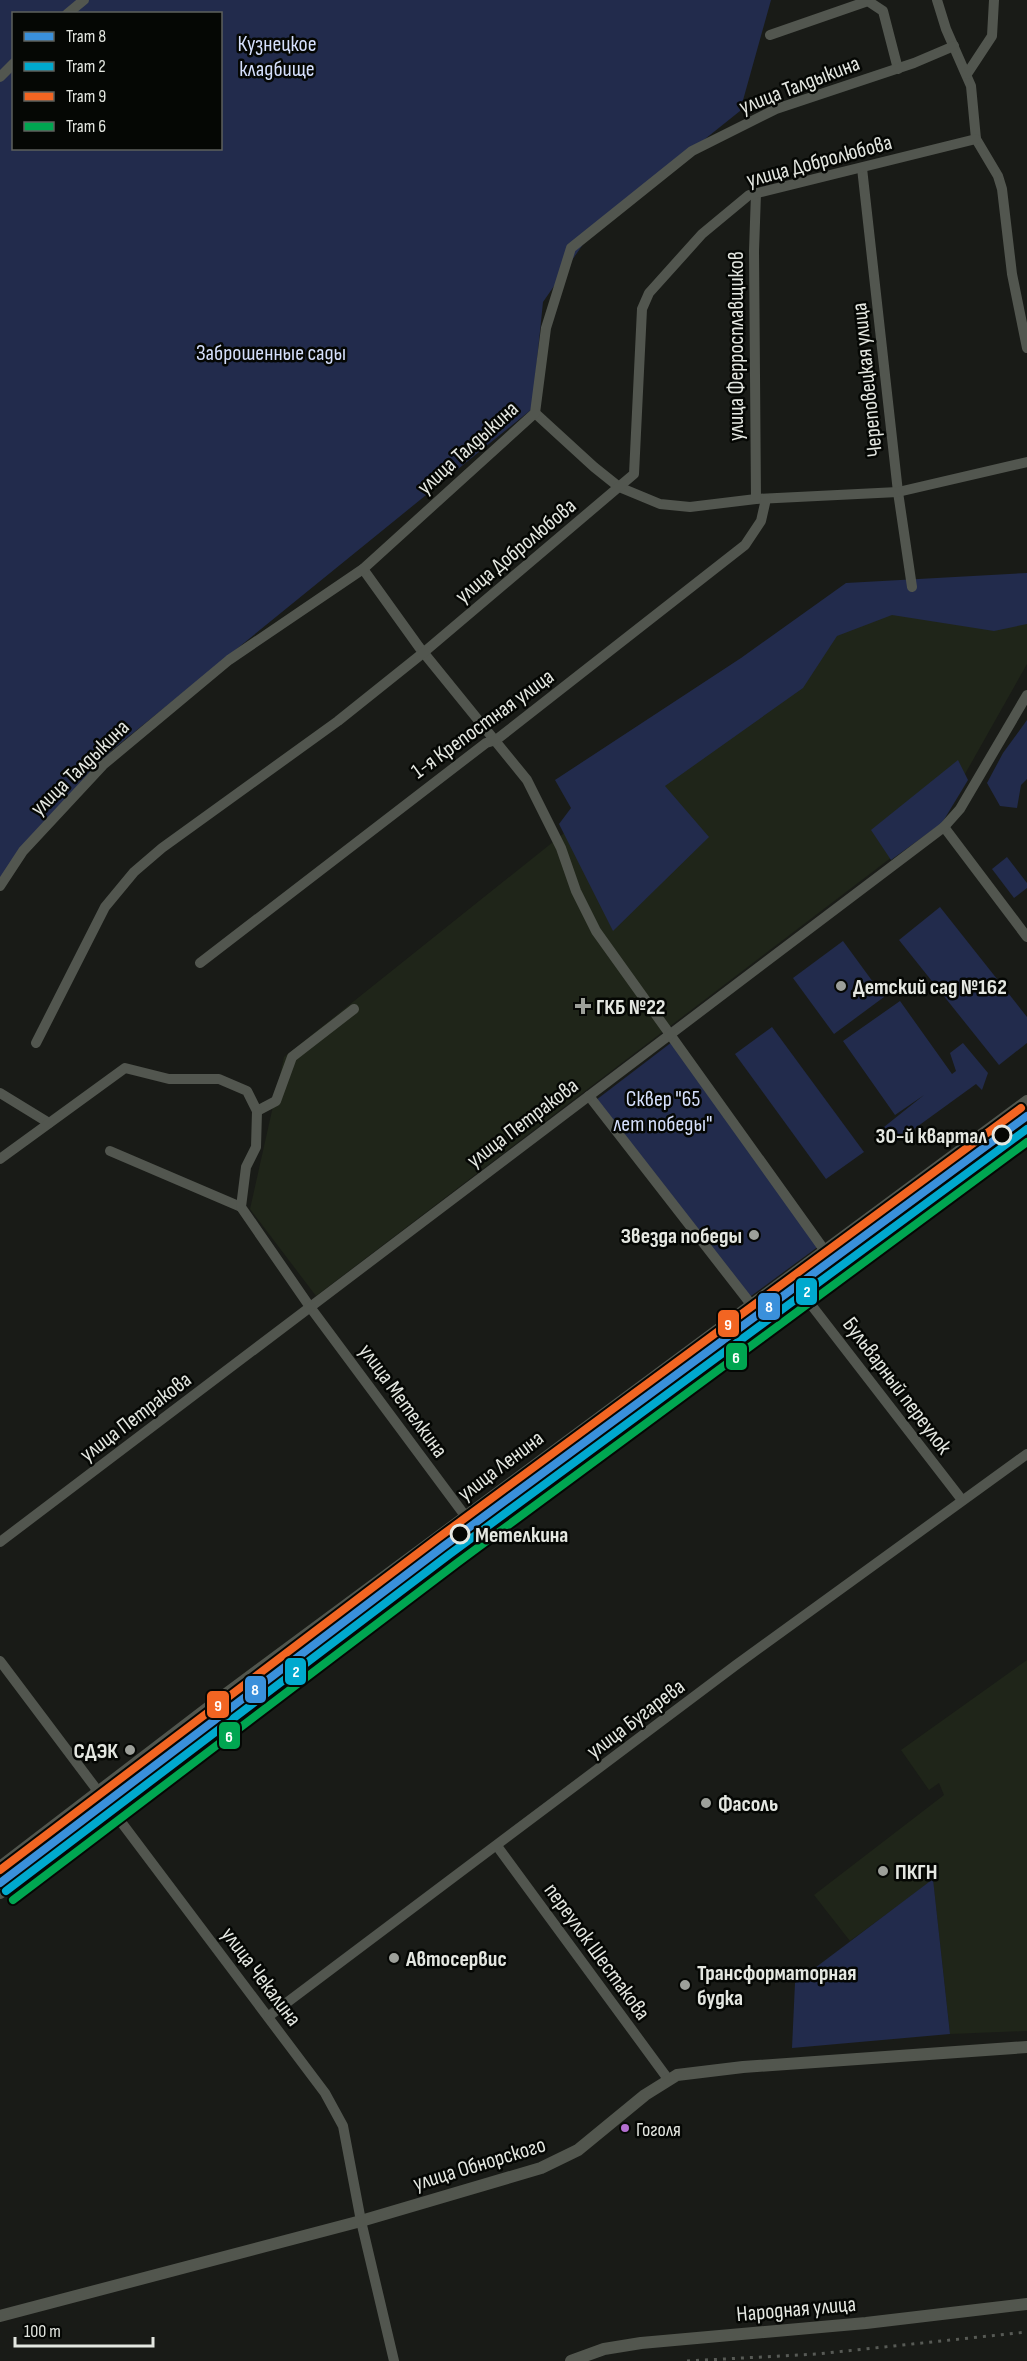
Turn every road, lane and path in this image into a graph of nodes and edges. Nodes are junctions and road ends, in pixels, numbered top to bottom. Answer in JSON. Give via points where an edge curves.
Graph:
{"nodes":[{"id":1,"x":84,"y":0,"type":"edge"},
{"id":2,"x":937,"y":0,"type":"edge"},
{"id":3,"x":994,"y":0,"type":"edge"},
{"id":4,"x":69,"y":12,"type":"edge"},
{"id":5,"x":770,"y":35,"type":"dead end"},
{"id":6,"x":954,"y":46,"type":"junction"},
{"id":7,"x":12,"y":65,"type":"edge"},
{"id":8,"x":898,"y":69,"type":"junction"},
{"id":9,"x":967,"y":74,"type":"junction"},
{"id":10,"x":0,"y":77,"type":"edge"},
{"id":11,"x":976,"y":139,"type":"junction"},
{"id":12,"x":862,"y":168,"type":"junction"},
{"id":13,"x":756,"y":193,"type":"junction"},
{"id":14,"x":1027,"y":348,"type":"edge"},
{"id":15,"x":535,"y":413,"type":"junction"},
{"id":16,"x":1027,"y":462,"type":"edge"},
{"id":17,"x":619,"y":487,"type":"junction"},
{"id":18,"x":898,"y":492,"type":"junction"},
{"id":19,"x":761,"y":499,"type":"junction"},
{"id":20,"x":363,"y":569,"type":"junction"},
{"id":21,"x":912,"y":587,"type":"dead end"},
{"id":22,"x":423,"y":653,"type":"junction"},
{"id":23,"x":1027,"y":695,"type":"edge"},
{"id":24,"x":496,"y":740,"type":"junction"},
{"id":25,"x":944,"y":826,"type":"junction"},
{"id":26,"x":0,"y":886,"type":"edge"},
{"id":27,"x":1027,"y":938,"type":"edge"},
{"id":28,"x":200,"y":963,"type":"dead end"},
{"id":29,"x":354,"y":1009,"type":"dead end"},
{"id":30,"x":670,"y":1035,"type":"junction"},
{"id":31,"x":36,"y":1043,"type":"dead end"},
{"id":32,"x":0,"y":1093,"type":"edge"},
{"id":33,"x":589,"y":1096,"type":"junction"},
{"id":34,"x":1027,"y":1101,"type":"edge"},
{"id":35,"x":257,"y":1111,"type":"junction"},
{"id":36,"x":49,"y":1123,"type":"junction"},
{"id":37,"x":1027,"y":1128,"type":"edge"},
{"id":38,"x":110,"y":1151,"type":"dead end"},
{"id":39,"x":0,"y":1159,"type":"edge"},
{"id":40,"x":241,"y":1207,"type":"junction"},
{"id":41,"x":825,"y":1251,"type":"junction"},
{"id":42,"x":802,"y":1293,"type":"junction"},
{"id":43,"x":751,"y":1304,"type":"junction"},
{"id":44,"x":310,"y":1307,"type":"junction"},
{"id":45,"x":764,"y":1321,"type":"junction"},
{"id":46,"x":1027,"y":1454,"type":"edge"},
{"id":47,"x":962,"y":1500,"type":"junction"},
{"id":48,"x":466,"y":1517,"type":"junction"},
{"id":49,"x":0,"y":1542,"type":"edge"},
{"id":50,"x":0,"y":1661,"type":"edge"},
{"id":51,"x":97,"y":1793,"type":"junction"},
{"id":52,"x":110,"y":1811,"type":"junction"},
{"id":53,"x":497,"y":1846,"type":"junction"},
{"id":54,"x":0,"y":1867,"type":"edge"},
{"id":55,"x":0,"y":1893,"type":"edge"},
{"id":56,"x":269,"y":2016,"type":"junction"},
{"id":57,"x":1027,"y":2047,"type":"edge"},
{"id":58,"x":668,"y":2079,"type":"junction"},
{"id":59,"x":362,"y":2221,"type":"junction"},
{"id":60,"x":1027,"y":2304,"type":"edge"},
{"id":61,"x":0,"y":2316,"type":"edge"},
{"id":62,"x":394,"y":2361,"type":"edge"},
{"id":63,"x":571,"y":2361,"type":"edge"}],
"edges":[{"from":1,"to":4,"type":"street"},
{"from":2,"to":6,"type":"street"},
{"from":3,"to":9,"type":"street","via":[[992,36]]},
{"from":5,"to":8,"type":"street","via":[[868,2],[883,11]]},
{"from":6,"to":8,"type":"street","name":"улица Талдыкина"},
{"from":6,"to":9,"type":"street"},
{"from":7,"to":10,"type":"street"},
{"from":8,"to":15,"type":"street","name":"улица Талдыкина","via":[[776,109],[692,151],[571,248],[546,328]]},
{"from":9,"to":11,"type":"street"},
{"from":11,"to":12,"type":"street","name":"улица Добролюбова"},
{"from":11,"to":14,"type":"street","via":[[1002,189],[1012,274]]},
{"from":12,"to":13,"type":"street","name":"улица Добролюбова"},
{"from":12,"to":18,"type":"street","name":"Череповецкая улица"},
{"from":13,"to":17,"type":"street","name":"улица Добролюбова","via":[[702,234],[649,293],[642,309],[634,474]]},
{"from":13,"to":19,"type":"street","name":"улица Ферросплавщиков"},
{"from":15,"to":17,"type":"street"},
{"from":15,"to":20,"type":"street","name":"улица Талдыкина"},
{"from":16,"to":18,"type":"street"},
{"from":17,"to":19,"type":"street","via":[[660,504],[690,507]]},
{"from":17,"to":22,"type":"street","name":"улица Добролюбова"},
{"from":18,"to":19,"type":"street"},
{"from":18,"to":21,"type":"street","name":"Череповецкая улица"},
{"from":19,"to":24,"type":"street","name":"1-я Крепостная улица","via":[[762,521],[745,545]]},
{"from":20,"to":22,"type":"street"},
{"from":20,"to":26,"type":"street","name":"улица Талдыкина","via":[[229,660],[103,765],[23,851]]},
{"from":22,"to":24,"type":"street"},
{"from":22,"to":31,"type":"street","name":"улица Добролюбова","via":[[134,872],[105,907]]},
{"from":23,"to":25,"type":"street","name":"улица Петракова","via":[[960,809]]},
{"from":24,"to":28,"type":"street","name":"1-я Крепостная улица","via":[[486,743]]},
{"from":24,"to":30,"type":"street","via":[[527,780],[596,931]]},
{"from":25,"to":27,"type":"street"},
{"from":25,"to":30,"type":"street","name":"улица Петракова"},
{"from":29,"to":35,"type":"street","via":[[291,1057],[276,1101]]},
{"from":30,"to":33,"type":"street","name":"улица Петракова"},
{"from":30,"to":41,"type":"street"},
{"from":32,"to":36,"type":"street"},
{"from":33,"to":43,"type":"street"},
{"from":33,"to":44,"type":"street","name":"улица Петракова"},
{"from":34,"to":41,"type":"main road","name":"улица Ленина"},
{"from":35,"to":36,"type":"street","via":[[247,1091],[219,1079],[169,1079],[124,1068]]},
{"from":35,"to":40,"type":"street","via":[[256,1147],[246,1167]]},
{"from":36,"to":39,"type":"street"},
{"from":37,"to":42,"type":"main road","name":"улица Ленина"},
{"from":38,"to":40,"type":"street"},
{"from":40,"to":44,"type":"street","name":"улица Метелкина"},
{"from":41,"to":43,"type":"main road","name":"улица Ленина"},
{"from":42,"to":45,"type":"main road","name":"улица Ленина"},
{"from":42,"to":47,"type":"street","name":"Бульварный переулок"},
{"from":43,"to":45,"type":"street"},
{"from":43,"to":48,"type":"main road","name":"улица Ленина"},
{"from":44,"to":48,"type":"street","name":"улица Метелкина"},
{"from":44,"to":49,"type":"street","name":"улица Петракова"},
{"from":45,"to":52,"type":"main road","name":"улица Ленина","via":[[475,1531]]},
{"from":46,"to":47,"type":"street","name":"улица Бугарева"},
{"from":47,"to":53,"type":"street","name":"улица Бугарева"},
{"from":48,"to":51,"type":"main road","name":"улица Ленина"},
{"from":50,"to":51,"type":"street","name":"улица Чекалина"},
{"from":51,"to":52,"type":"street","name":"улица Чекалина"},
{"from":51,"to":54,"type":"main road","name":"улица Ленина"},
{"from":52,"to":55,"type":"main road","name":"улица Ленина"},
{"from":52,"to":56,"type":"street","name":"улица Чекалина"},
{"from":53,"to":56,"type":"street","name":"улица Бугарева"},
{"from":53,"to":58,"type":"street","name":"переулок Шестакова"},
{"from":56,"to":59,"type":"street","name":"улица Чекалина","via":[[326,2093],[343,2126]]},
{"from":57,"to":58,"type":"main road","name":"улица Обнорского","via":[[743,2067]]},
{"from":58,"to":59,"type":"main road","name":"улица Обнорского","via":[[557,2162]]},
{"from":59,"to":61,"type":"main road","name":"улица Обнорского"},
{"from":59,"to":62,"type":"street","name":"улица Чекалина"},
{"from":60,"to":63,"type":"main road","name":"Народная улица","via":[[641,2343],[604,2349]]}]}
